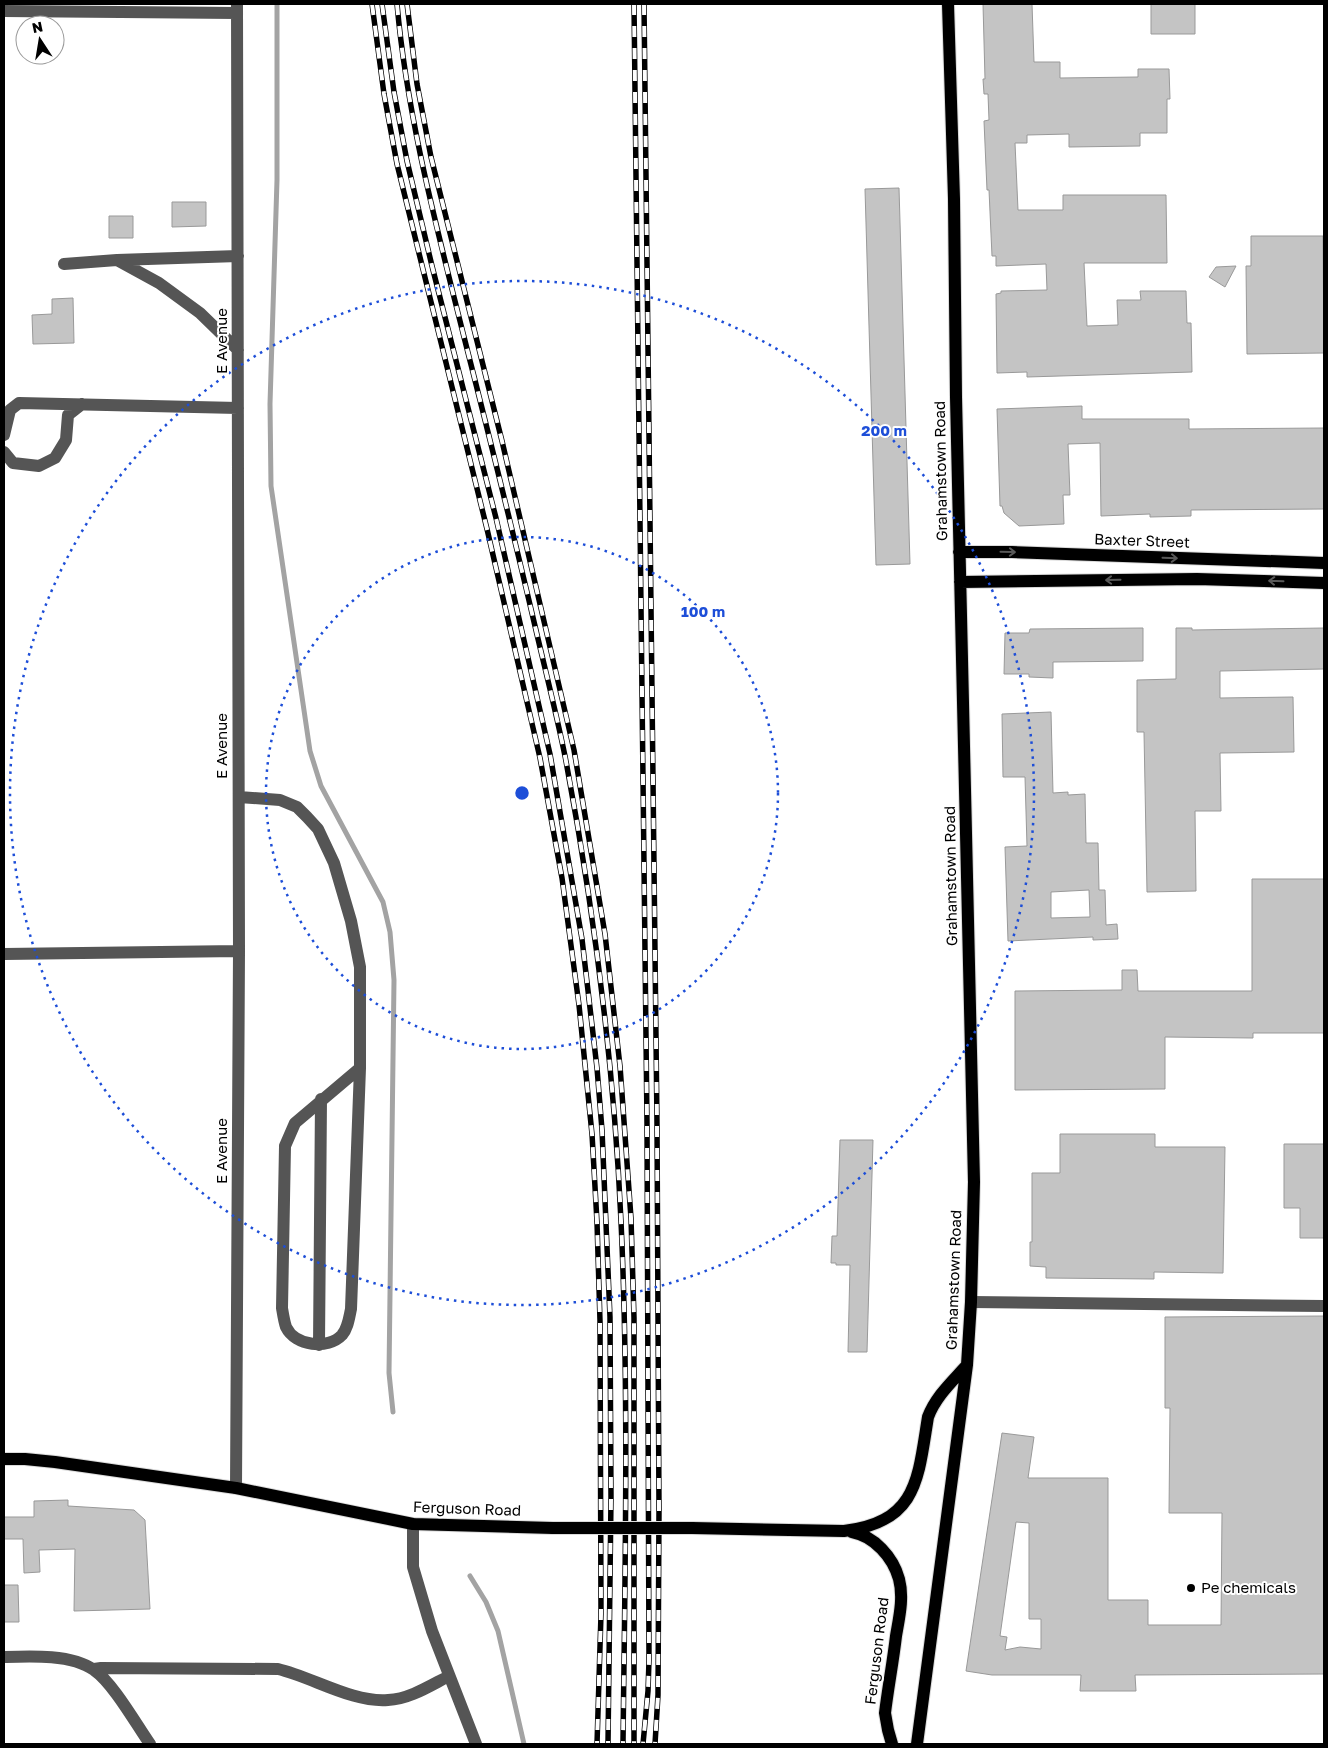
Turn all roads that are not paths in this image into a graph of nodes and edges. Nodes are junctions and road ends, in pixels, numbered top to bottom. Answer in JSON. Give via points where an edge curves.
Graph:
{"nodes":[{"id":1,"x":948,"y":4,"type":"edge"},
{"id":2,"x":237,"y":8,"type":"edge"},
{"id":3,"x":4,"y":11,"type":"edge"},
{"id":4,"x":238,"y":256,"type":"junction"},
{"id":5,"x":117,"y":260,"type":"junction"},
{"id":6,"x":64,"y":264,"type":"dead end"},
{"id":7,"x":238,"y":350,"type":"junction"},
{"id":8,"x":82,"y":404,"type":"junction"},
{"id":9,"x":238,"y":408,"type":"junction"},
{"id":10,"x":4,"y":435,"type":"edge"},
{"id":11,"x":4,"y":452,"type":"edge"},
{"id":12,"x":959,"y":552,"type":"junction"},
{"id":13,"x":1324,"y":563,"type":"edge"},
{"id":14,"x":960,"y":582,"type":"junction"},
{"id":15,"x":1324,"y":583,"type":"edge"},
{"id":16,"x":238,"y":796,"type":"junction"},
{"id":17,"x":239,"y":951,"type":"junction"},
{"id":18,"x":4,"y":954,"type":"edge"},
{"id":19,"x":360,"y":1068,"type":"junction"},
{"id":20,"x":321,"y":1100,"type":"junction"},
{"id":21,"x":971,"y":1302,"type":"junction"},
{"id":22,"x":1324,"y":1306,"type":"edge"},
{"id":23,"x":319,"y":1345,"type":"junction"},
{"id":24,"x":967,"y":1365,"type":"junction"},
{"id":25,"x":4,"y":1459,"type":"edge"},
{"id":26,"x":236,"y":1488,"type":"junction"},
{"id":27,"x":413,"y":1524,"type":"junction"},
{"id":28,"x":844,"y":1531,"type":"junction"},
{"id":29,"x":4,"y":1658,"type":"edge"},
{"id":30,"x":94,"y":1669,"type":"junction"},
{"id":31,"x":449,"y":1676,"type":"junction"},
{"id":32,"x":150,"y":1744,"type":"edge"},
{"id":33,"x":476,"y":1744,"type":"edge"},
{"id":34,"x":892,"y":1744,"type":"edge"},
{"id":35,"x":917,"y":1744,"type":"edge"}],
"edges":[{"from":1,"to":12,"type":"main road","name":"Grahamstown Road"},
{"from":2,"to":3,"type":"street"},
{"from":2,"to":4,"type":"street","name":"E Avenue"},
{"from":4,"to":5,"type":"street"},
{"from":4,"to":7,"type":"street","name":"E Avenue"},
{"from":5,"to":6,"type":"street"},
{"from":5,"to":7,"type":"street","via":[[160,283],[200,313]]},
{"from":7,"to":9,"type":"street","name":"E Avenue"},
{"from":8,"to":9,"type":"street"},
{"from":8,"to":10,"type":"street","via":[[19,403],[10,410]]},
{"from":8,"to":11,"type":"street","via":[[68,416],[66,440],[55,458],[39,466],[13,463]]},
{"from":9,"to":16,"type":"street","name":"E Avenue"},
{"from":12,"to":13,"type":"main road","name":"Baxter Street","one_way":true},
{"from":12,"to":14,"type":"main road","name":"Grahamstown Road"},
{"from":15,"to":14,"type":"main road","one_way":true,"via":[[1197,579]]},
{"from":14,"to":21,"type":"main road","name":"Grahamstown Road","via":[[974,1182]]},
{"from":16,"to":17,"type":"street","name":"E Avenue"},
{"from":16,"to":19,"type":"street","via":[[280,800],[297,806],[318,829],[334,862],[360,967]]},
{"from":17,"to":18,"type":"street"},
{"from":17,"to":26,"type":"street","name":"E Avenue"},
{"from":19,"to":20,"type":"street"},
{"from":19,"to":23,"type":"street","via":[[351,1309],[343,1334],[336,1340]]},
{"from":20,"to":23,"type":"street"},
{"from":20,"to":23,"type":"street","via":[[295,1122],[284,1146],[281,1284],[287,1328],[297,1339]]},
{"from":21,"to":22,"type":"street"},
{"from":21,"to":24,"type":"main road","name":"Grahamstown Road"},
{"from":24,"to":28,"type":"main road","name":"Ferguson Road","via":[[932,1408],[916,1481],[906,1501],[876,1524]]},
{"from":24,"to":35,"type":"main road","name":"Grahamstown Road"},
{"from":25,"to":26,"type":"main road","name":"Ferguson Road","via":[[55,1462]]},
{"from":26,"to":27,"type":"main road","name":"Ferguson Road"},
{"from":27,"to":28,"type":"main road","name":"Ferguson Road","bridge":true},
{"from":27,"to":31,"type":"street","via":[[413,1567]]},
{"from":28,"to":34,"type":"main road","name":"Ferguson Road","via":[[872,1540],[887,1556],[899,1579],[901,1607],[885,1713]]},
{"from":29,"to":30,"type":"street","via":[[59,1658]]},
{"from":30,"to":31,"type":"street","via":[[278,1669],[331,1688],[388,1700],[412,1694]]},
{"from":30,"to":32,"type":"street","via":[[106,1680]]},
{"from":31,"to":33,"type":"street"}]}
